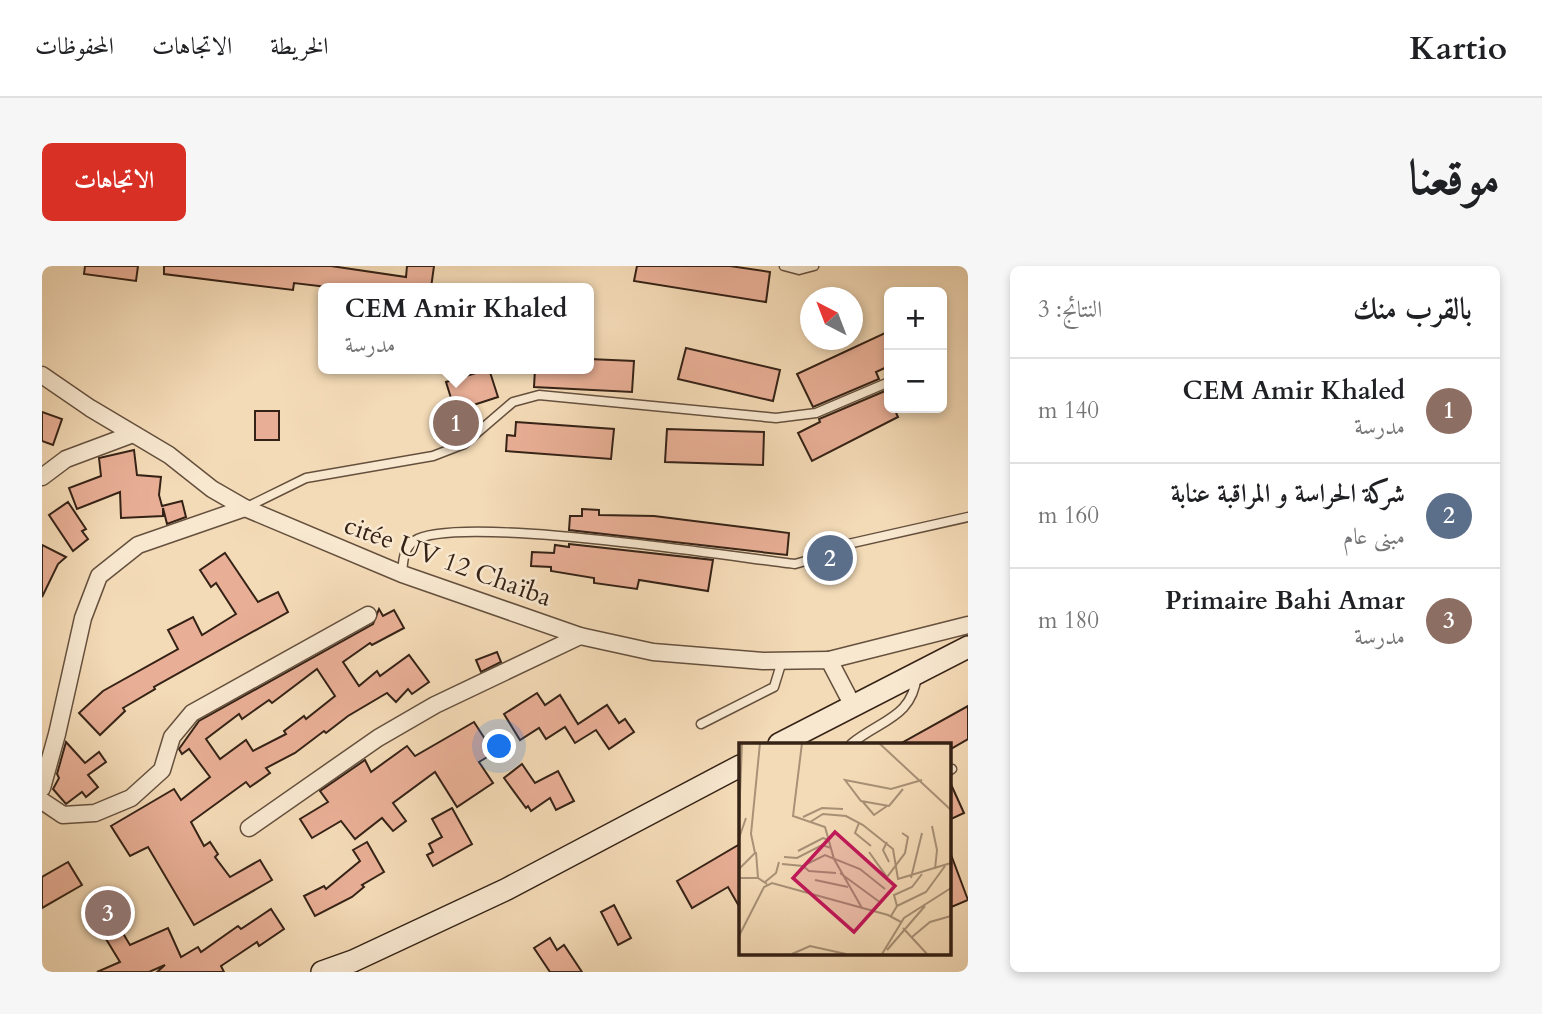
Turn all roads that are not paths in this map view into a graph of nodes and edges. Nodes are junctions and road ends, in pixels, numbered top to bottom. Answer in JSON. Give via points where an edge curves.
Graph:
{"nodes":[{"id":1,"x":784,"y":266,"type":"edge"},
{"id":2,"x":814,"y":266,"type":"edge"},
{"id":3,"x":42,"y":375,"type":"edge"},
{"id":4,"x":884,"y":384,"type":"edge"},
{"id":5,"x":49,"y":386,"type":"edge"},
{"id":6,"x":133,"y":434,"type":"junction"},
{"id":7,"x":42,"y":477,"type":"edge"},
{"id":8,"x":244,"y":508,"type":"junction"},
{"id":9,"x":968,"y":517,"type":"edge"},
{"id":10,"x":402,"y":575,"type":"junction"},
{"id":11,"x":368,"y":615,"type":"dead end"},
{"id":12,"x":968,"y":625,"type":"edge"},
{"id":13,"x":580,"y":636,"type":"junction"},
{"id":14,"x":968,"y":647,"type":"edge"},
{"id":15,"x":829,"y":660,"type":"junction"},
{"id":16,"x":782,"y":661,"type":"junction"},
{"id":17,"x":917,"y":672,"type":"junction"},
{"id":18,"x":852,"y":704,"type":"junction"},
{"id":19,"x":701,"y":724,"type":"dead end"},
{"id":20,"x":781,"y":743,"type":"edge"},
{"id":21,"x":853,"y":743,"type":"edge"},
{"id":22,"x":739,"y":767,"type":"edge"},
{"id":23,"x":42,"y":788,"type":"edge"},
{"id":24,"x":42,"y":800,"type":"edge"},
{"id":25,"x":249,"y":828,"type":"dead end"},
{"id":26,"x":323,"y":972,"type":"edge"}],
"edges":[{"from":1,"to":2,"type":"lane","via":[[799,270]]},
{"from":3,"to":5,"type":"street","name":"citée UV 12 Chaïba"},
{"from":4,"to":8,"type":"lane","via":[[816,413],[776,418],[539,395],[513,402],[464,444],[433,456],[306,478]]},
{"from":5,"to":6,"type":"street","name":"citée UV 12 Chaïba"},
{"from":6,"to":7,"type":"street","via":[[66,459]]},
{"from":6,"to":8,"type":"street","name":"citée UV 12 Chaïba"},
{"from":8,"to":10,"type":"street","name":"citée UV 12 Chaïba"},
{"from":8,"to":23,"type":"street","via":[[138,545],[99,576],[83,618]]},
{"from":9,"to":10,"type":"lane","via":[[826,549],[795,564],[534,532],[438,534],[416,540],[407,548]]},
{"from":10,"to":13,"type":"street","name":"citée UV 12 Chaïba"},
{"from":11,"to":24,"type":"street","via":[[192,713],[172,737],[162,770],[131,799],[95,813],[63,815]]},
{"from":12,"to":15,"type":"street","name":"citée UV 12 Chaïba"},
{"from":13,"to":16,"type":"street","name":"citée UV 12 Chaïba","via":[[653,652]]},
{"from":13,"to":25,"type":"street","via":[[435,705]]},
{"from":14,"to":17,"type":"street"},
{"from":15,"to":16,"type":"street","name":"citée UV 12 Chaïba"},
{"from":15,"to":18,"type":"street"},
{"from":16,"to":19,"type":"lane","via":[[774,687]]},
{"from":17,"to":18,"type":"street"},
{"from":17,"to":21,"type":"lane","via":[[915,695],[903,710]]},
{"from":18,"to":20,"type":"street"},
{"from":22,"to":26,"type":"street","via":[[507,889]]}]}
